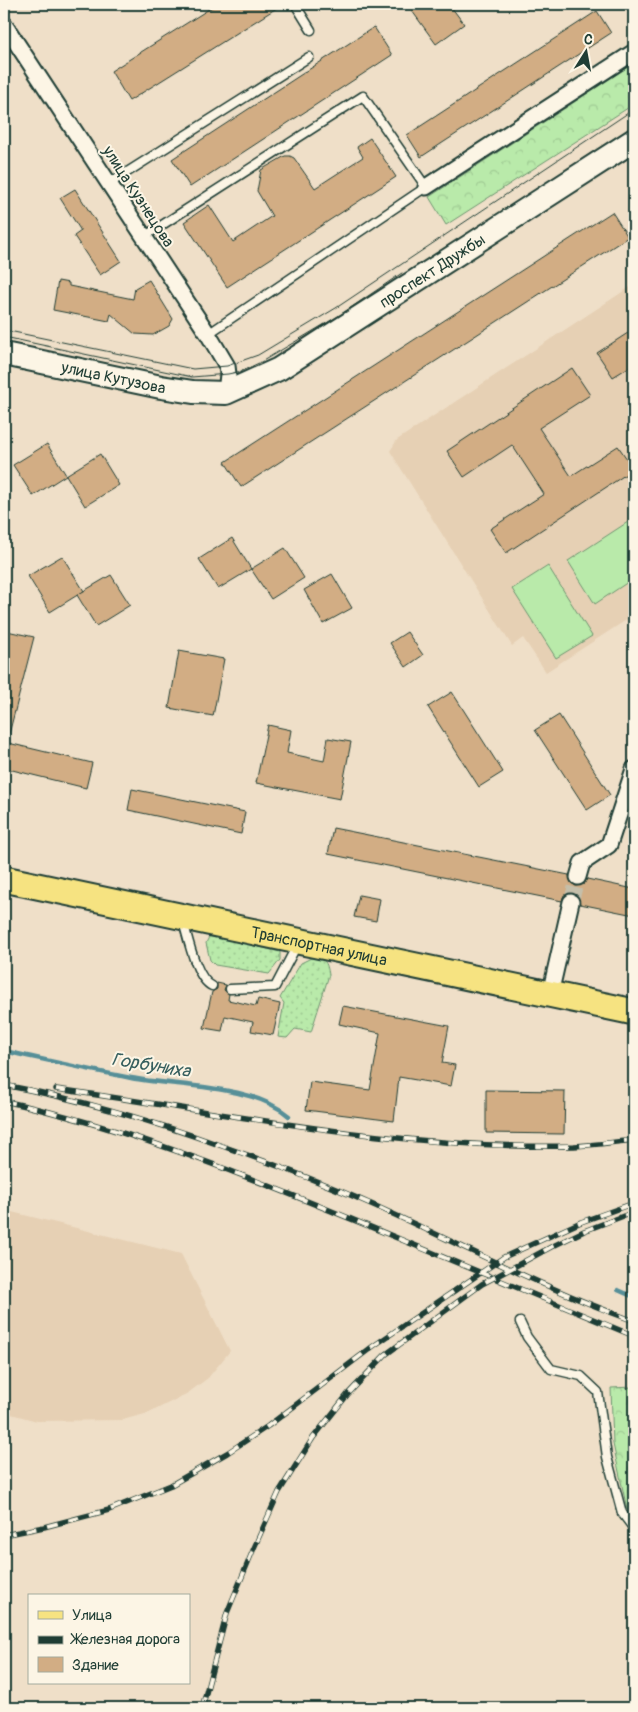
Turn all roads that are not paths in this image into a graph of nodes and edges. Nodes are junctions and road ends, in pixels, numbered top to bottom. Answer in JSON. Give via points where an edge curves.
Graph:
{"nodes":[{"id":1,"x":295,"y":4,"type":"edge"},
{"id":2,"x":4,"y":24,"type":"edge"},
{"id":3,"x":311,"y":30,"type":"dead end"},
{"id":4,"x":634,"y":52,"type":"edge"},
{"id":5,"x":309,"y":57,"type":"dead end"},
{"id":6,"x":634,"y":140,"type":"edge"},
{"id":7,"x":110,"y":183,"type":"junction"},
{"id":8,"x":426,"y":187,"type":"junction"},
{"id":9,"x":145,"y":236,"type":"junction"},
{"id":10,"x":208,"y":334,"type":"junction"},
{"id":11,"x":4,"y":354,"type":"edge"},
{"id":12,"x":226,"y":393,"type":"junction"},
{"id":13,"x":634,"y":769,"type":"edge"},
{"id":14,"x":578,"y":877,"type":"tunnel mouth"},
{"id":15,"x":4,"y":879,"type":"edge"},
{"id":16,"x":571,"y":902,"type":"tunnel mouth"},
{"id":17,"x":181,"y":917,"type":"junction"},
{"id":18,"x":299,"y":940,"type":"junction"},
{"id":19,"x":212,"y":986,"type":"dead end"},
{"id":20,"x":230,"y":989,"type":"dead end"},
{"id":21,"x":550,"y":994,"type":"junction"},
{"id":22,"x":634,"y":1012,"type":"edge"},
{"id":23,"x":520,"y":1322,"type":"dead end"},
{"id":24,"x":634,"y":1529,"type":"edge"}],
"edges":[{"from":1,"to":3,"type":"lane"},
{"from":2,"to":7,"type":"street","name":"улица Кузнецова"},
{"from":4,"to":8,"type":"street"},
{"from":5,"to":7,"type":"lane"},
{"from":6,"to":12,"type":"main road","name":"проспект Дружбы","via":[[279,369]]},
{"from":7,"to":9,"type":"street","name":"улица Кузнецова"},
{"from":8,"to":9,"type":"lane","via":[[363,96]]},
{"from":8,"to":10,"type":"lane"},
{"from":9,"to":10,"type":"street","name":"улица Кузнецова"},
{"from":10,"to":12,"type":"street","name":"улица Кузнецова","via":[[227,366]]},
{"from":11,"to":12,"type":"main road","name":"улица Кутузова","via":[[161,387]]},
{"from":13,"to":14,"type":"street","via":[[609,845],[582,863]]},
{"from":15,"to":17,"type":"main road","name":"Транспортная улица"},
{"from":16,"to":21,"type":"street"},
{"from":17,"to":18,"type":"main road","name":"Транспортная улица"},
{"from":17,"to":19,"type":"lane","via":[[198,970]]},
{"from":18,"to":20,"type":"lane","via":[[275,987]]},
{"from":18,"to":21,"type":"main road","name":"Транспортная улица"},
{"from":21,"to":22,"type":"main road","name":"Транспортная улица"},
{"from":23,"to":24,"type":"lane","via":[[551,1369],[581,1376],[598,1392],[607,1457],[622,1513]]}]}
